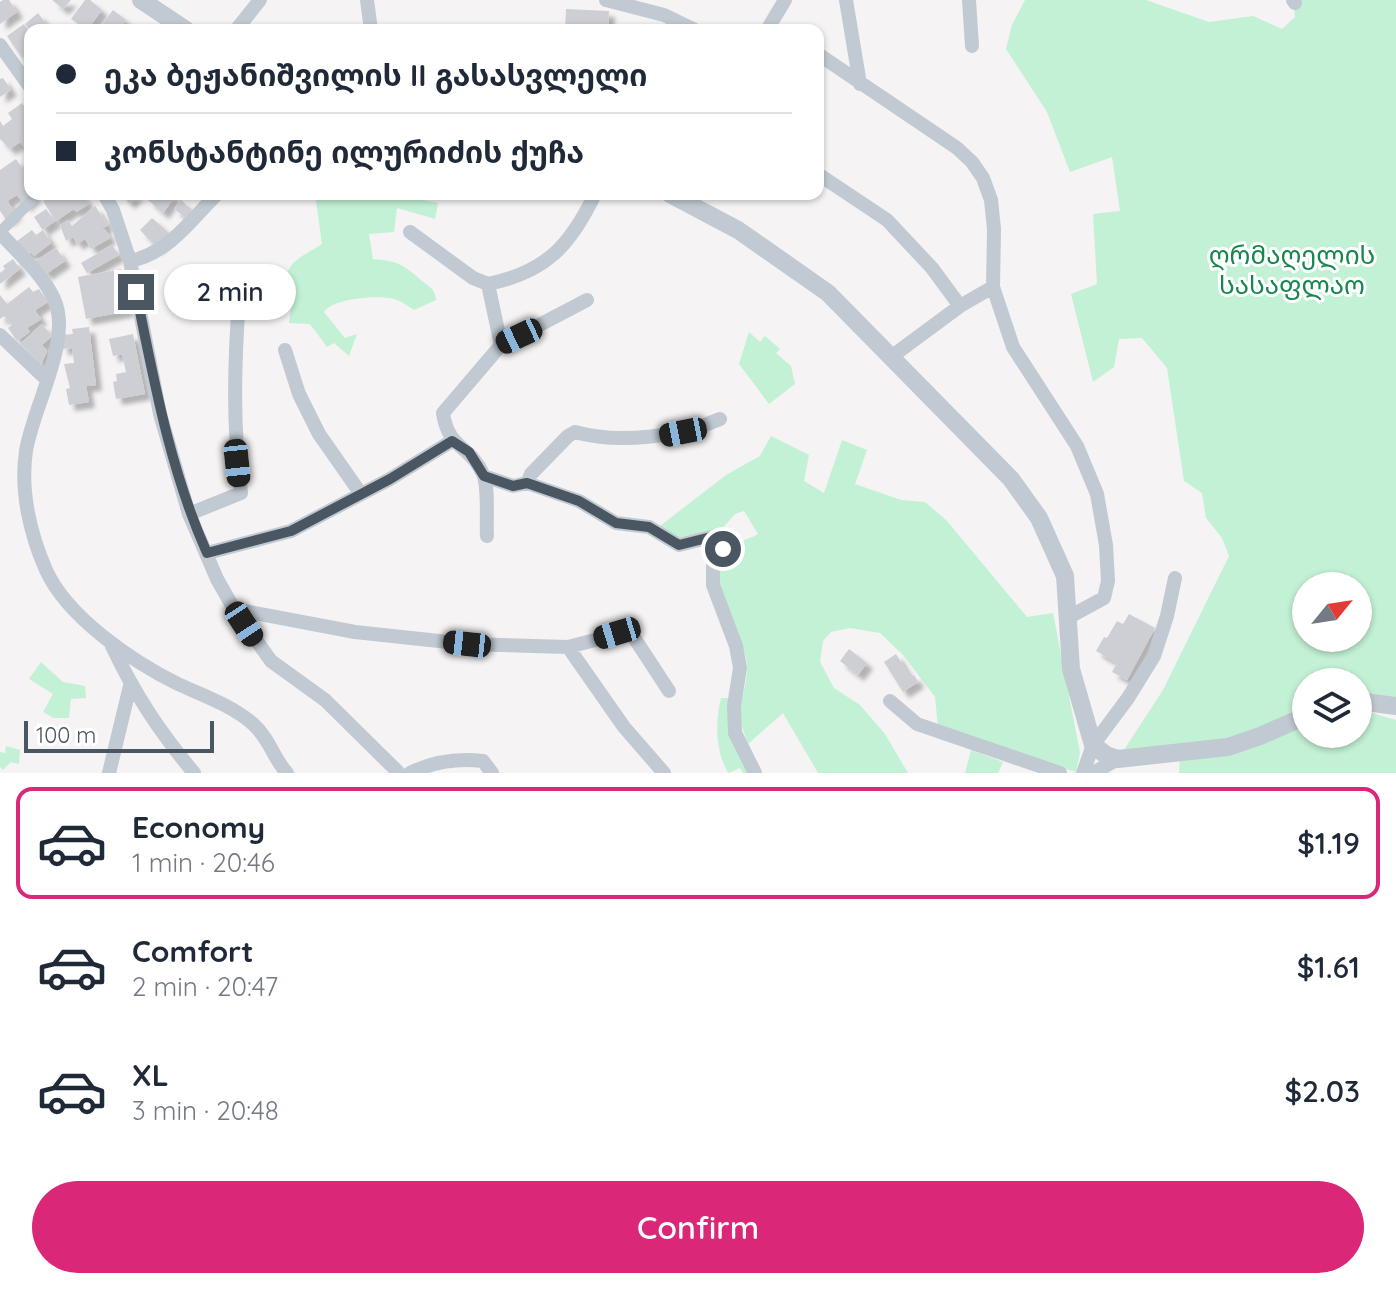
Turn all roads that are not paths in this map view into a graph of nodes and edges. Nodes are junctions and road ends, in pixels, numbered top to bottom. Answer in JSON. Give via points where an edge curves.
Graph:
{"nodes":[{"id":1,"x":141,"y":0,"type":"edge"},
{"id":2,"x":260,"y":0,"type":"edge"},
{"id":3,"x":367,"y":0,"type":"edge"},
{"id":4,"x":606,"y":0,"type":"edge"},
{"id":5,"x":785,"y":0,"type":"edge"},
{"id":6,"x":846,"y":0,"type":"edge"},
{"id":7,"x":969,"y":0,"type":"edge"},
{"id":8,"x":177,"y":24,"type":"edge"},
{"id":9,"x":241,"y":24,"type":"edge"},
{"id":10,"x":370,"y":24,"type":"edge"},
{"id":11,"x":683,"y":24,"type":"edge"},
{"id":12,"x":776,"y":24,"type":"edge"},
{"id":13,"x":0,"y":45,"type":"edge"},
{"id":14,"x":972,"y":46,"type":"dead end"},
{"id":15,"x":824,"y":58,"type":"edge"},
{"id":16,"x":24,"y":79,"type":"edge"},
{"id":17,"x":860,"y":84,"type":"junction"},
{"id":18,"x":824,"y":178,"type":"edge"},
{"id":19,"x":32,"y":200,"type":"edge"},
{"id":20,"x":107,"y":200,"type":"edge"},
{"id":21,"x":211,"y":200,"type":"edge"},
{"id":22,"x":591,"y":200,"type":"edge"},
{"id":23,"x":681,"y":200,"type":"edge"},
{"id":24,"x":0,"y":232,"type":"edge"},
{"id":25,"x":410,"y":232,"type":"dead end"},
{"id":26,"x":130,"y":261,"type":"junction"},
{"id":27,"x":488,"y":284,"type":"junction"},
{"id":28,"x":993,"y":287,"type":"junction"},
{"id":29,"x":239,"y":299,"type":"dead end"},
{"id":30,"x":587,"y":300,"type":"dead end"},
{"id":31,"x":960,"y":306,"type":"junction"},
{"id":32,"x":0,"y":335,"type":"edge"},
{"id":33,"x":501,"y":345,"type":"junction"},
{"id":34,"x":285,"y":350,"type":"dead end"},
{"id":35,"x":891,"y":357,"type":"junction"},
{"id":36,"x":46,"y":379,"type":"junction"},
{"id":37,"x":720,"y":419,"type":"dead end"},
{"id":38,"x":452,"y":441,"type":"junction"},
{"id":39,"x":484,"y":476,"type":"junction"},
{"id":40,"x":527,"y":483,"type":"junction"},
{"id":41,"x":361,"y":494,"type":"junction"},
{"id":42,"x":189,"y":514,"type":"junction"},
{"id":43,"x":487,"y":536,"type":"dead end"},
{"id":44,"x":207,"y":553,"type":"junction"},
{"id":45,"x":1175,"y":578,"type":"dead end"},
{"id":46,"x":234,"y":609,"type":"junction"},
{"id":47,"x":1069,"y":617,"type":"junction"},
{"id":48,"x":112,"y":646,"type":"junction"},
{"id":49,"x":568,"y":647,"type":"junction"},
{"id":50,"x":130,"y":686,"type":"junction"},
{"id":51,"x":669,"y":691,"type":"dead end"},
{"id":52,"x":890,"y":701,"type":"dead end"},
{"id":53,"x":1372,"y":703,"type":"edge"},
{"id":54,"x":1396,"y":706,"type":"edge"},
{"id":55,"x":1292,"y":722,"type":"edge"},
{"id":56,"x":1093,"y":745,"type":"junction"},
{"id":57,"x":1118,"y":759,"type":"junction"},
{"id":58,"x":109,"y":773,"type":"edge"},
{"id":59,"x":194,"y":773,"type":"edge"},
{"id":60,"x":287,"y":773,"type":"edge"},
{"id":61,"x":399,"y":773,"type":"edge"},
{"id":62,"x":410,"y":773,"type":"edge"},
{"id":63,"x":492,"y":773,"type":"edge"},
{"id":64,"x":664,"y":773,"type":"edge"},
{"id":65,"x":755,"y":773,"type":"edge"},
{"id":66,"x":1060,"y":773,"type":"edge"},
{"id":67,"x":1083,"y":773,"type":"edge"},
{"id":68,"x":1093,"y":773,"type":"edge"}],
"edges":[{"from":1,"to":8,"type":"street"},
{"from":2,"to":9,"type":"street"},
{"from":3,"to":10,"type":"street"},
{"from":4,"to":11,"type":"street"},
{"from":5,"to":12,"type":"street"},
{"from":6,"to":17,"type":"street"},
{"from":7,"to":14,"type":"street"},
{"from":13,"to":16,"type":"street"},
{"from":15,"to":17,"type":"street"},
{"from":17,"to":28,"type":"street","via":[[957,148],[983,178],[994,229]]},
{"from":18,"to":31,"type":"street","via":[[887,220]]},
{"from":19,"to":24,"type":"street"},
{"from":20,"to":26,"type":"street"},
{"from":21,"to":26,"type":"street","via":[[162,250]]},
{"from":22,"to":27,"type":"street","via":[[558,253],[539,268]]},
{"from":23,"to":35,"type":"street","via":[[738,230],[828,293]]},
{"from":24,"to":36,"type":"street","via":[[55,300],[60,326]]},
{"from":25,"to":27,"type":"street"},
{"from":26,"to":42,"type":"street","via":[[160,414]]},
{"from":27,"to":33,"type":"street"},
{"from":28,"to":31,"type":"street"},
{"from":28,"to":47,"type":"street","via":[[1013,347],[1077,446],[1097,494],[1108,581],[1104,598]]},
{"from":29,"to":42,"type":"street","via":[[233,371],[241,493]]},
{"from":30,"to":33,"type":"street"},
{"from":31,"to":35,"type":"street"},
{"from":32,"to":36,"type":"street"},
{"from":33,"to":38,"type":"street","via":[[443,413]]},
{"from":34,"to":41,"type":"street","via":[[319,434]]},
{"from":35,"to":47,"type":"street","via":[[1011,479],[1039,518],[1065,576]]},
{"from":36,"to":48,"type":"street","via":[[26,451],[28,509],[47,572]]},
{"from":37,"to":40,"type":"street","via":[[666,435],[575,432]]},
{"from":38,"to":39,"type":"street","via":[[469,452]]},
{"from":38,"to":41,"type":"street"},
{"from":39,"to":40,"type":"street","via":[[513,486]]},
{"from":39,"to":43,"type":"street"},
{"from":40,"to":65,"type":"street","via":[[579,501],[616,523],[649,527],[679,545],[721,539],[713,585],[740,668],[735,733]]},
{"from":41,"to":44,"type":"street","via":[[291,531]]},
{"from":42,"to":44,"type":"street"},
{"from":44,"to":46,"type":"street"},
{"from":45,"to":56,"type":"street","via":[[1154,656]]},
{"from":46,"to":49,"type":"street","via":[[355,632],[467,644]]},
{"from":46,"to":61,"type":"street","via":[[271,661],[325,700]]},
{"from":47,"to":56,"type":"street","via":[[1071,669]]},
{"from":48,"to":50,"type":"street"},
{"from":48,"to":60,"type":"street","via":[[251,722]]},
{"from":49,"to":51,"type":"street","via":[[626,632]]},
{"from":49,"to":64,"type":"street"},
{"from":50,"to":58,"type":"street"},
{"from":50,"to":59,"type":"street"},
{"from":52,"to":66,"type":"street","via":[[917,724]]},
{"from":53,"to":54,"type":"street"},
{"from":55,"to":57,"type":"street","via":[[1228,747]]},
{"from":56,"to":57,"type":"street"},
{"from":56,"to":67,"type":"street"},
{"from":57,"to":68,"type":"street"},
{"from":62,"to":63,"type":"street","via":[[426,764],[470,759],[483,761]]}]}
